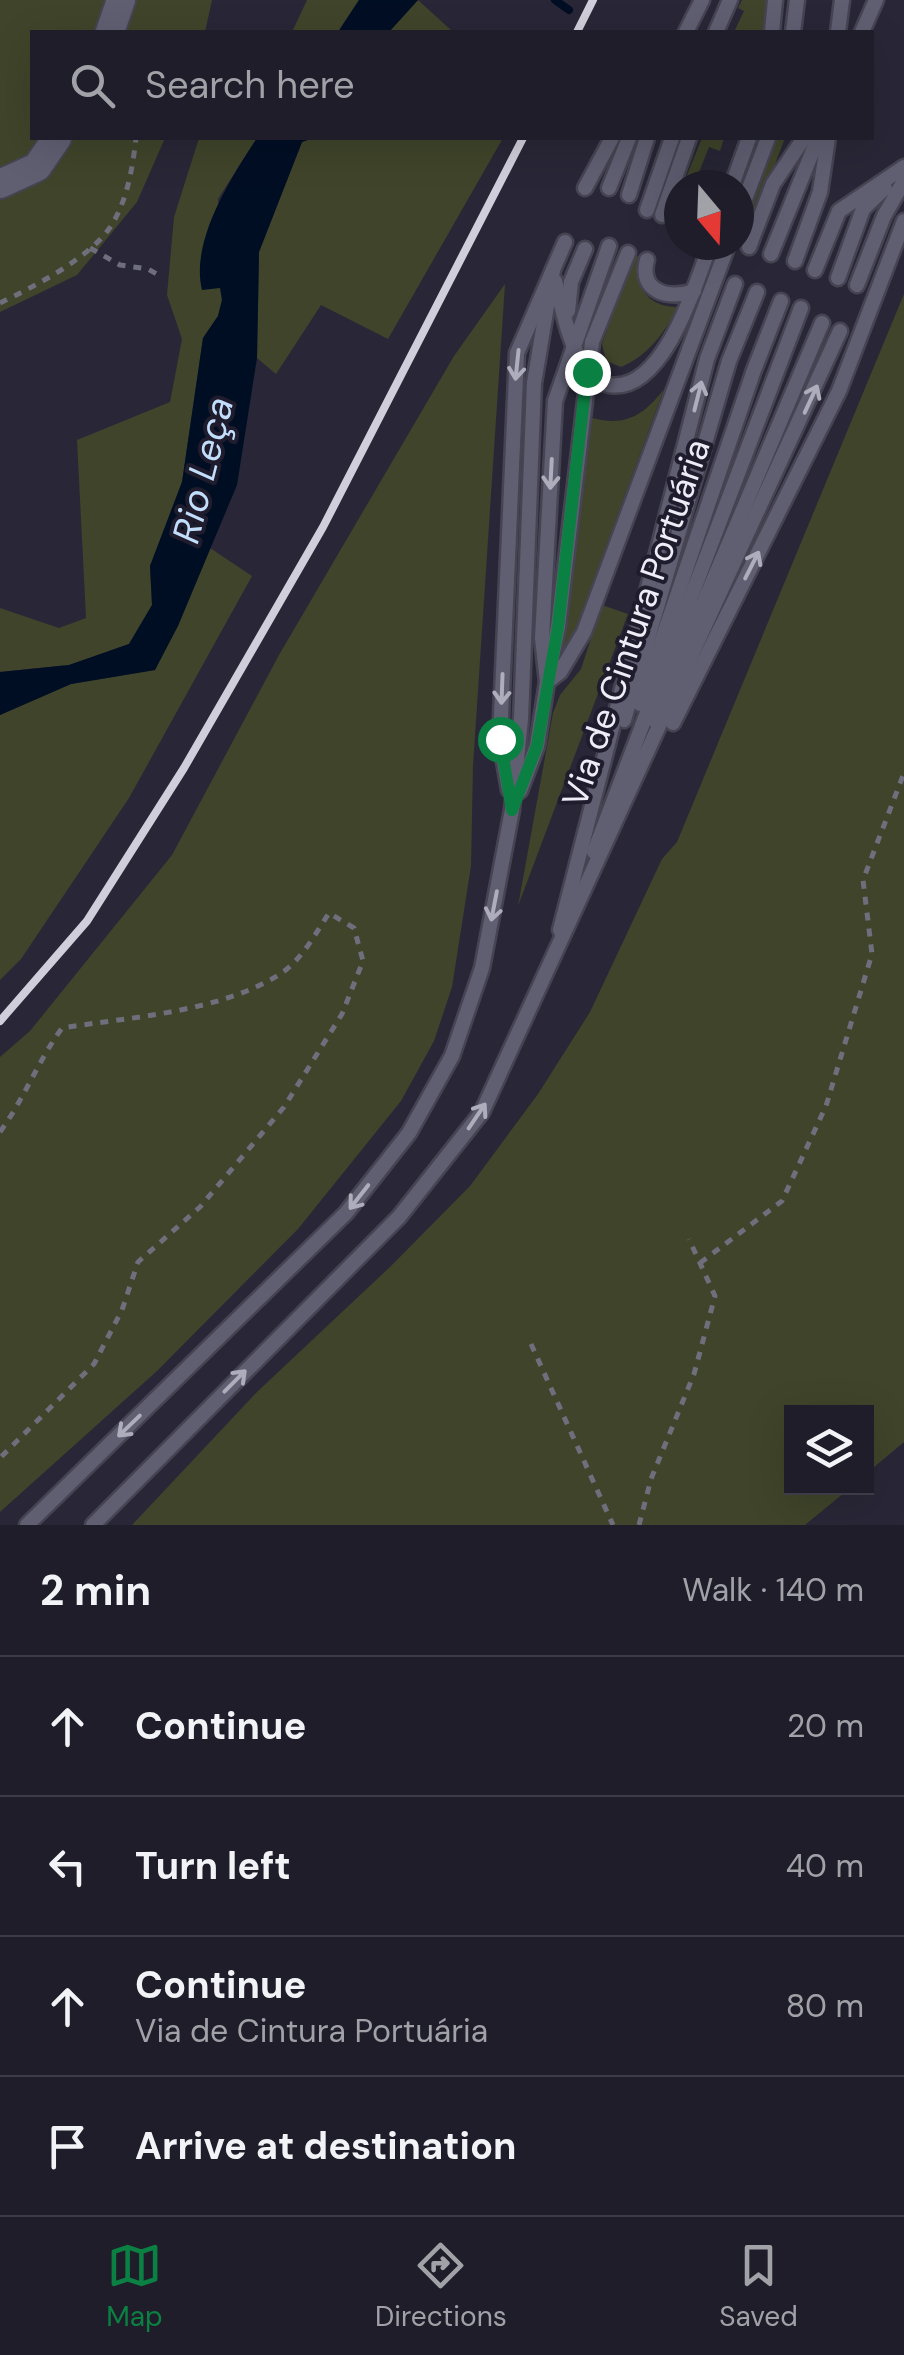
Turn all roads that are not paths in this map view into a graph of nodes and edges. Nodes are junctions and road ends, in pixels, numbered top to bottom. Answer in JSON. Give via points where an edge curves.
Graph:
{"nodes":[{"id":1,"x":121,"y":0,"type":"edge"},
{"id":2,"x":702,"y":0,"type":"edge"},
{"id":3,"x":730,"y":0,"type":"edge"},
{"id":4,"x":775,"y":0,"type":"edge"},
{"id":5,"x":797,"y":0,"type":"edge"},
{"id":6,"x":842,"y":0,"type":"edge"},
{"id":7,"x":876,"y":0,"type":"edge"},
{"id":8,"x":111,"y":30,"type":"edge"},
{"id":9,"x":687,"y":30,"type":"edge"},
{"id":10,"x":717,"y":30,"type":"edge"},
{"id":11,"x":772,"y":30,"type":"edge"},
{"id":12,"x":793,"y":30,"type":"edge"},
{"id":13,"x":838,"y":30,"type":"edge"},
{"id":14,"x":863,"y":30,"type":"edge"},
{"id":15,"x":56,"y":140,"type":"edge"},
{"id":16,"x":611,"y":140,"type":"edge"},
{"id":17,"x":629,"y":140,"type":"edge"},
{"id":18,"x":645,"y":140,"type":"edge"},
{"id":19,"x":671,"y":140,"type":"edge"},
{"id":20,"x":688,"y":140,"type":"edge"},
{"id":21,"x":748,"y":140,"type":"edge"},
{"id":22,"x":767,"y":140,"type":"edge"},
{"id":23,"x":803,"y":140,"type":"edge"},
{"id":24,"x":817,"y":140,"type":"edge"},
{"id":25,"x":828,"y":140,"type":"edge"},
{"id":26,"x":904,"y":168,"type":"edge"},
{"id":27,"x":737,"y":170,"type":"edge"},
{"id":28,"x":754,"y":175,"type":"edge"},
{"id":29,"x":904,"y":181,"type":"edge"},
{"id":30,"x":0,"y":184,"type":"edge"},
{"id":31,"x":585,"y":188,"type":"dead end"},
{"id":32,"x":609,"y":188,"type":"dead end"},
{"id":33,"x":629,"y":195,"type":"dead end"},
{"id":34,"x":647,"y":210,"type":"dead end"},
{"id":35,"x":662,"y":216,"type":"dead end"},
{"id":36,"x":904,"y":221,"type":"edge"},
{"id":37,"x":754,"y":233,"type":"edge"},
{"id":38,"x":564,"y":242,"type":"dead end"},
{"id":39,"x":608,"y":246,"type":"dead end"},
{"id":40,"x":585,"y":249,"type":"dead end"},
{"id":41,"x":628,"y":253,"type":"dead end"},
{"id":42,"x":772,"y":254,"type":"dead end"},
{"id":43,"x":647,"y":260,"type":"dead end"},
{"id":44,"x":705,"y":260,"type":"edge"},
{"id":45,"x":722,"y":260,"type":"edge"},
{"id":46,"x":795,"y":261,"type":"dead end"},
{"id":47,"x":552,"y":270,"type":"junction"},
{"id":48,"x":815,"y":270,"type":"dead end"},
{"id":49,"x":838,"y":278,"type":"dead end"},
{"id":50,"x":735,"y":284,"type":"dead end"},
{"id":51,"x":857,"y":285,"type":"dead end"},
{"id":52,"x":694,"y":290,"type":"junction"},
{"id":53,"x":757,"y":292,"type":"dead end"},
{"id":54,"x":781,"y":301,"type":"dead end"},
{"id":55,"x":800,"y":308,"type":"dead end"},
{"id":56,"x":566,"y":321,"type":"junction"},
{"id":57,"x":822,"y":323,"type":"dead end"},
{"id":58,"x":840,"y":331,"type":"dead end"},
{"id":59,"x":572,"y":344,"type":"junction"},
{"id":60,"x":587,"y":372,"type":"junction"},
{"id":61,"x":555,"y":401,"type":"junction"},
{"id":62,"x":547,"y":682,"type":"junction"},
{"id":63,"x":512,"y":810,"type":"junction"},
{"id":64,"x":552,"y":965,"type":"junction"},
{"id":65,"x":27,"y":1525,"type":"edge"},
{"id":66,"x":93,"y":1525,"type":"edge"}],
"edges":[{"from":1,"to":8,"type":"street"},
{"from":2,"to":9,"type":"lane"},
{"from":3,"to":10,"type":"lane"},
{"from":4,"to":11,"type":"lane"},
{"from":5,"to":12,"type":"lane"},
{"from":6,"to":13,"type":"lane"},
{"from":7,"to":14,"type":"lane"},
{"from":15,"to":30,"type":"street","via":[[36,167]]},
{"from":16,"to":31,"type":"lane"},
{"from":17,"to":32,"type":"lane"},
{"from":18,"to":33,"type":"lane"},
{"from":19,"to":34,"type":"lane"},
{"from":20,"to":35,"type":"lane"},
{"from":21,"to":27,"type":"lane"},
{"from":22,"to":28,"type":"lane"},
{"from":23,"to":37,"type":"lane","via":[[772,184]]},
{"from":24,"to":42,"type":"lane"},
{"from":25,"to":46,"type":"lane","via":[[820,192]]},
{"from":26,"to":48,"type":"lane","via":[[839,211]]},
{"from":26,"to":49,"type":"lane","via":[[863,209]]},
{"from":29,"to":51,"type":"lane"},
{"from":64,"to":36,"type":"lane","one_way":true,"via":[[839,391]]},
{"from":38,"to":47,"type":"lane"},
{"from":39,"to":59,"type":"lane"},
{"from":40,"to":56,"type":"lane","via":[[571,282]]},
{"from":41,"to":60,"type":"lane","name":"Via de Cintura Portuária","via":[[592,342]]},
{"from":43,"to":52,"type":"lane","via":[[646,281],[656,291],[668,296]]},
{"from":44,"to":52,"type":"lane"},
{"from":45,"to":62,"type":"lane","via":[[584,632]]},
{"from":47,"to":56,"type":"lane"},
{"from":47,"to":63,"type":"lane","via":[[534,383]]},
{"from":47,"to":63,"type":"lane","one_way":true,"via":[[517,353],[500,739]]},
{"from":64,"to":50,"type":"lane","one_way":true,"via":[[707,359]]},
{"from":52,"to":60,"type":"lane","via":[[652,368],[618,386]]},
{"from":53,"to":64,"type":"lane","via":[[730,361]]},
{"from":54,"to":64,"type":"lane","name":"Via de Cintura Portuária"},
{"from":55,"to":64,"type":"lane"},
{"from":56,"to":59,"type":"lane"},
{"from":56,"to":61,"type":"lane"},
{"from":57,"to":64,"type":"lane"},
{"from":64,"to":58,"type":"lane","one_way":true},
{"from":59,"to":60,"type":"lane"},
{"from":59,"to":61,"type":"lane"},
{"from":60,"to":62,"type":"lane","name":"Via de Cintura Portuária"},
{"from":61,"to":62,"type":"lane","one_way":true,"via":[[542,638]]},
{"from":62,"to":63,"type":"lane","via":[[537,746]]},
{"from":63,"to":65,"type":"lane","one_way":true,"via":[[482,968],[452,1056],[409,1134],[346,1214]]},
{"from":66,"to":64,"type":"lane","one_way":true,"via":[[399,1216],[482,1112]]}]}
